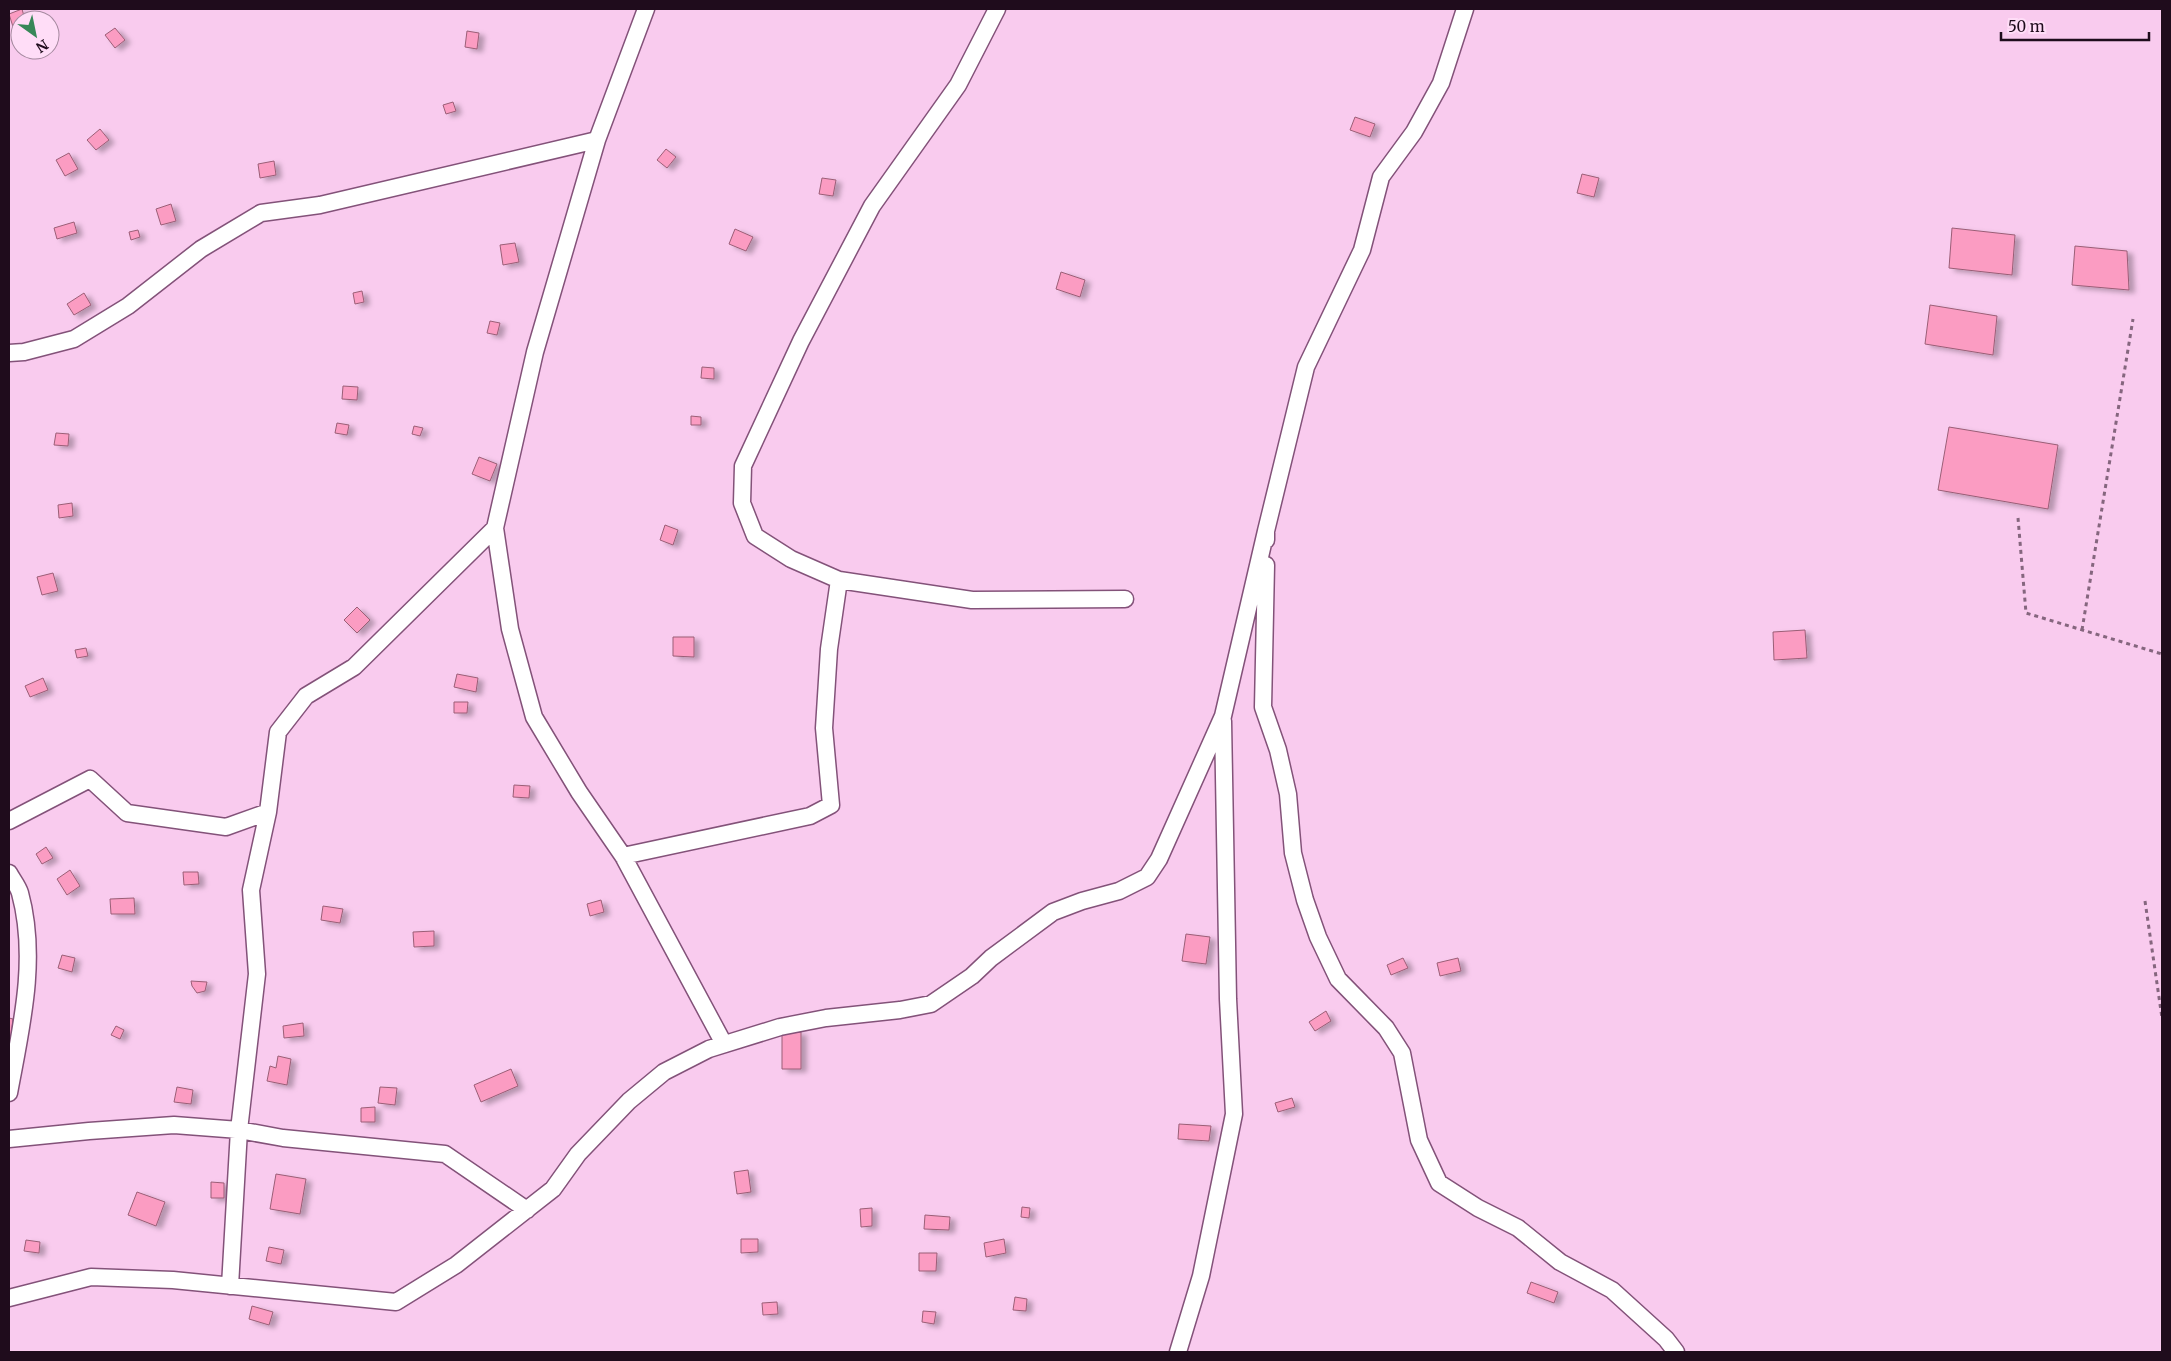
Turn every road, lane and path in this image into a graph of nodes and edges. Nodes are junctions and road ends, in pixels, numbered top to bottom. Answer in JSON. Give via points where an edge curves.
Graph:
{"nodes":[{"id":1,"x":646,"y":9,"type":"edge"},
{"id":2,"x":997,"y":9,"type":"edge"},
{"id":3,"x":1464,"y":9,"type":"edge"},
{"id":4,"x":597,"y":140,"type":"junction"},
{"id":5,"x":2133,"y":319,"type":"dead end"},
{"id":6,"x":9,"y":353,"type":"edge"},
{"id":7,"x":2018,"y":518,"type":"dead end"},
{"id":8,"x":495,"y":528,"type":"junction"},
{"id":9,"x":1266,"y":531,"type":"junction"},
{"id":10,"x":839,"y":580,"type":"junction"},
{"id":11,"x":1125,"y":599,"type":"dead end"},
{"id":12,"x":2082,"y":630,"type":"junction"},
{"id":13,"x":2162,"y":654,"type":"edge"},
{"id":14,"x":1223,"y":716,"type":"junction"},
{"id":15,"x":268,"y":812,"type":"junction"},
{"id":16,"x":9,"y":821,"type":"edge"},
{"id":17,"x":623,"y":856,"type":"junction"},
{"id":18,"x":9,"y":873,"type":"edge"},
{"id":19,"x":2145,"y":901,"type":"dead end"},
{"id":20,"x":2162,"y":1018,"type":"edge"},
{"id":21,"x":724,"y":1044,"type":"junction"},
{"id":22,"x":9,"y":1093,"type":"edge"},
{"id":23,"x":239,"y":1130,"type":"junction"},
{"id":24,"x":9,"y":1139,"type":"edge"},
{"id":25,"x":527,"y":1210,"type":"junction"},
{"id":26,"x":230,"y":1286,"type":"junction"},
{"id":27,"x":9,"y":1298,"type":"edge"},
{"id":28,"x":1178,"y":1352,"type":"edge"},
{"id":29,"x":1676,"y":1352,"type":"edge"}],
"edges":[{"from":1,"to":4,"type":"street"},
{"from":2,"to":10,"type":"street","via":[[958,85],[872,206],[801,341],[743,466],[742,502],[755,536],[791,559]]},
{"from":3,"to":9,"type":"street","via":[[1441,83],[1414,132],[1381,177],[1362,250],[1306,367]]},
{"from":4,"to":6,"type":"street","via":[[320,205],[261,213],[201,249],[128,306],[74,339]]},
{"from":4,"to":8,"type":"street","via":[[535,352]]},
{"from":5,"to":12,"type":"path"},
{"from":7,"to":12,"type":"path","via":[[2026,613]]},
{"from":8,"to":15,"type":"street","via":[[354,667],[306,696],[278,732]]},
{"from":8,"to":17,"type":"street","via":[[510,629],[534,717],[579,792]]},
{"from":9,"to":14,"type":"street"},
{"from":9,"to":29,"type":"street","via":[[1263,707],[1286,786],[1293,853],[1305,900],[1338,978],[1386,1028],[1402,1053],[1419,1140],[1438,1183],[1518,1228],[1560,1262],[1612,1290]]},
{"from":10,"to":11,"type":"street","via":[[972,600]]},
{"from":10,"to":17,"type":"street","via":[[829,650],[824,728],[831,805],[810,816]]},
{"from":12,"to":13,"type":"path"},
{"from":14,"to":21,"type":"street","via":[[1159,859],[1146,877],[1119,891],[1053,912],[931,1004],[826,1018],[780,1027]]},
{"from":14,"to":28,"type":"street","via":[[1228,998],[1234,1114],[1201,1276]]},
{"from":15,"to":16,"type":"street","via":[[226,827],[128,813],[90,780]]},
{"from":15,"to":23,"type":"street","via":[[251,890],[258,974]]},
{"from":17,"to":21,"type":"street"},
{"from":18,"to":22,"type":"street","via":[[20,892],[29,950],[24,1015]]},
{"from":19,"to":20,"type":"path"},
{"from":21,"to":25,"type":"street","via":[[664,1072],[629,1101],[578,1154],[553,1189]]},
{"from":23,"to":24,"type":"street","via":[[174,1125]]},
{"from":23,"to":25,"type":"street","via":[[282,1138],[445,1154]]},
{"from":23,"to":26,"type":"street"},
{"from":25,"to":26,"type":"street","via":[[456,1265],[396,1302]]},
{"from":26,"to":27,"type":"street","via":[[90,1277]]}]}
